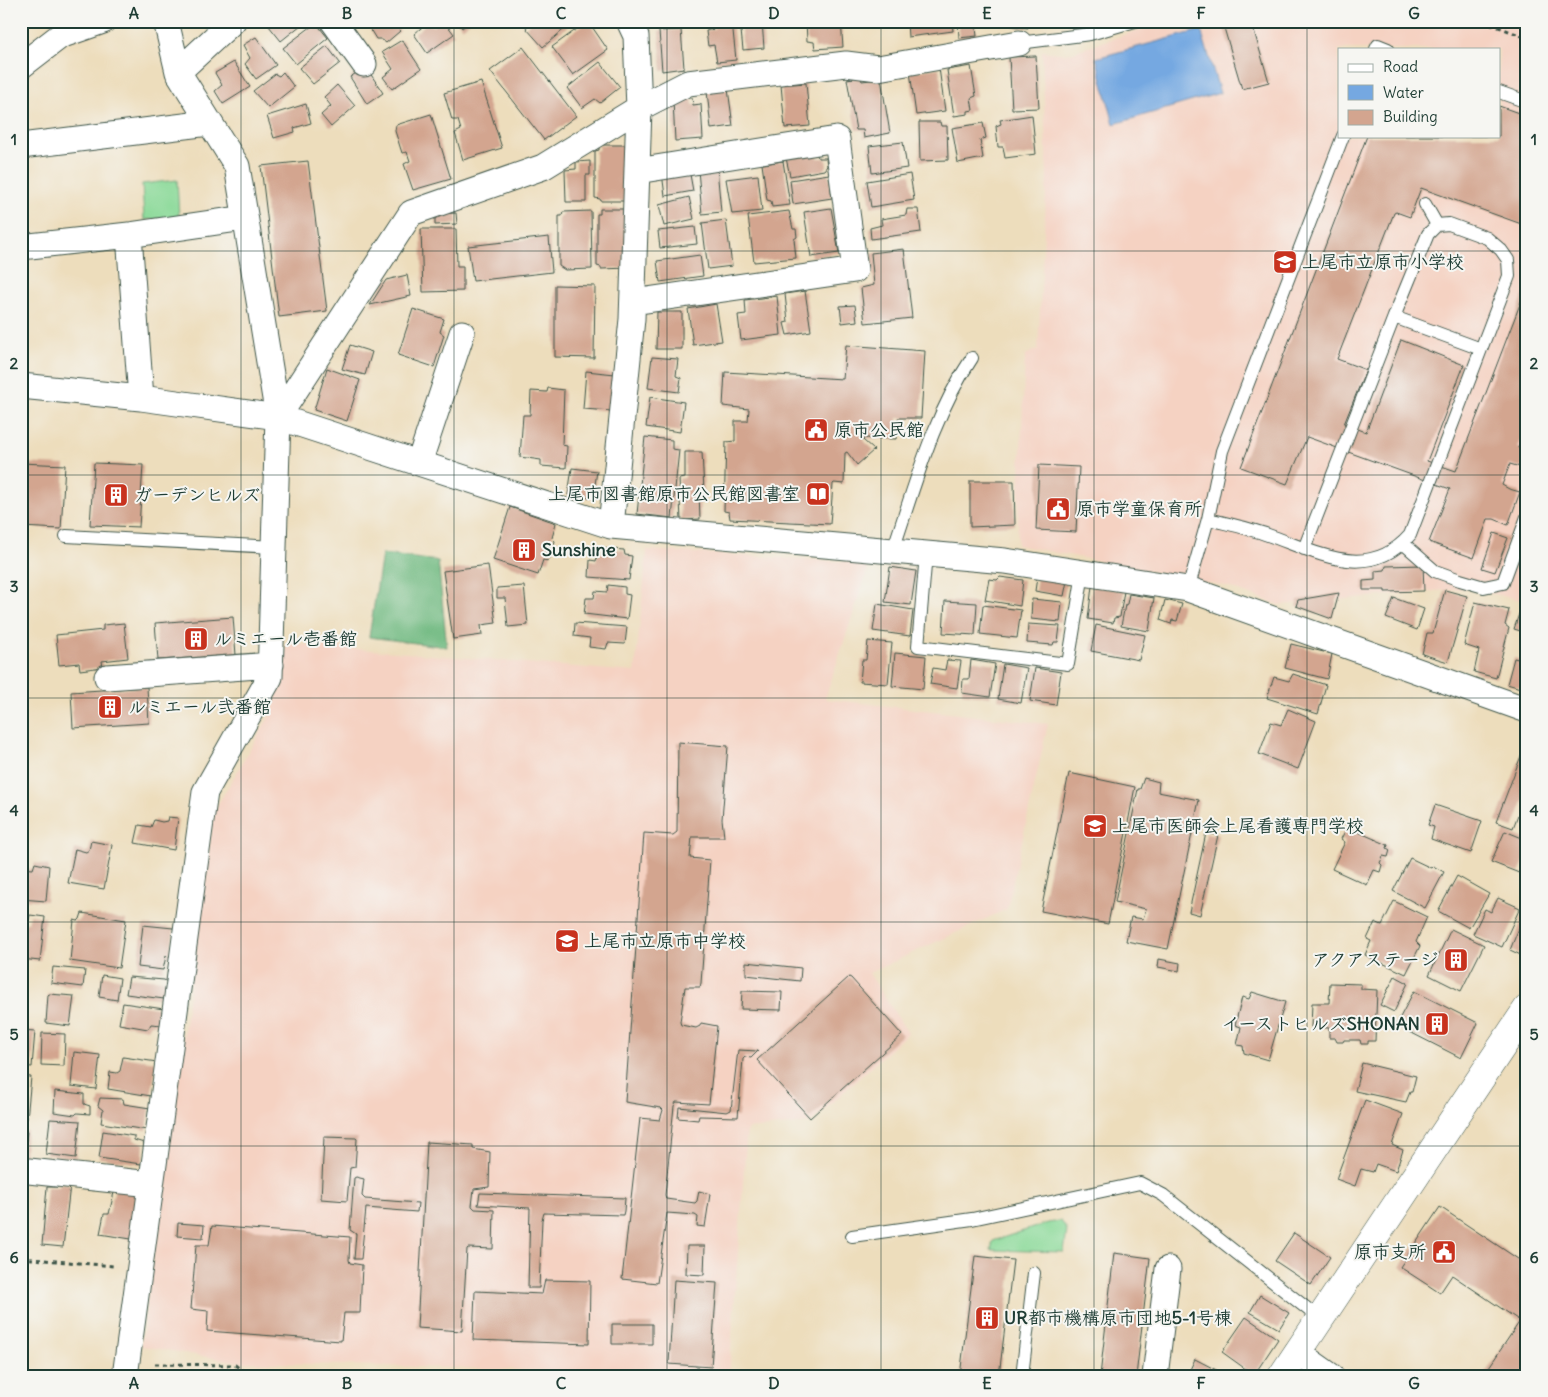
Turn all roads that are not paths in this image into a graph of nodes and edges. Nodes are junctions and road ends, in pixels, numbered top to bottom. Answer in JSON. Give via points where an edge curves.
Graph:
{"nodes":[{"id":1,"x":103,"y":21,"type":"edge"},
{"id":2,"x":166,"y":21,"type":"edge"},
{"id":3,"x":233,"y":21,"type":"edge"},
{"id":4,"x":629,"y":21,"type":"edge"},
{"id":5,"x":1135,"y":21,"type":"edge"},
{"id":6,"x":335,"y":22,"type":"edge"},
{"id":7,"x":1018,"y":43,"type":"joint"},
{"id":8,"x":364,"y":64,"type":"dead end"},
{"id":9,"x":21,"y":66,"type":"edge"},
{"id":10,"x":178,"y":72,"type":"junction"},
{"id":11,"x":1500,"y":92,"type":"edge"},
{"id":12,"x":1527,"y":102,"type":"edge"},
{"id":13,"x":639,"y":108,"type":"junction"},
{"id":14,"x":208,"y":123,"type":"junction"},
{"id":15,"x":1341,"y":138,"type":"edge"},
{"id":16,"x":21,"y":146,"type":"edge"},
{"id":17,"x":637,"y":170,"type":"junction"},
{"id":18,"x":1425,"y":204,"type":"dead end"},
{"id":19,"x":245,"y":218,"type":"junction"},
{"id":20,"x":1436,"y":225,"type":"junction"},
{"id":21,"x":129,"y":235,"type":"junction"},
{"id":22,"x":21,"y":247,"type":"edge"},
{"id":23,"x":633,"y":302,"type":"junction"},
{"id":24,"x":1394,"y":318,"type":"junction"},
{"id":25,"x":462,"y":333,"type":"dead end"},
{"id":26,"x":1481,"y":349,"type":"junction"},
{"id":27,"x":972,"y":358,"type":"dead end"},
{"id":28,"x":21,"y":386,"type":"edge"},
{"id":29,"x":141,"y":398,"type":"junction"},
{"id":30,"x":278,"y":417,"type":"junction"},
{"id":31,"x":419,"y":463,"type":"junction"},
{"id":32,"x":1527,"y":517,"type":"edge"},
{"id":33,"x":1208,"y":519,"type":"junction"},
{"id":34,"x":611,"y":526,"type":"junction"},
{"id":35,"x":66,"y":536,"type":"dead end"},
{"id":36,"x":1403,"y":543,"type":"junction"},
{"id":37,"x":274,"y":547,"type":"junction"},
{"id":38,"x":1304,"y":549,"type":"junction"},
{"id":39,"x":893,"y":550,"type":"junction"},
{"id":40,"x":926,"y":554,"type":"junction"},
{"id":41,"x":1083,"y":573,"type":"junction"},
{"id":42,"x":1188,"y":589,"type":"junction"},
{"id":43,"x":271,"y":665,"type":"junction"},
{"id":44,"x":108,"y":677,"type":"dead end"},
{"id":45,"x":1527,"y":710,"type":"edge"},
{"id":46,"x":1527,"y":1009,"type":"edge"},
{"id":47,"x":29,"y":1171,"type":"dead end"},
{"id":48,"x":151,"y":1184,"type":"junction"},
{"id":49,"x":852,"y":1236,"type":"dead end"},
{"id":50,"x":1168,"y":1269,"type":"dead end"},
{"id":51,"x":1034,"y":1273,"type":"dead end"},
{"id":52,"x":1319,"y":1318,"type":"junction"},
{"id":53,"x":1297,"y":1352,"type":"junction"},
{"id":54,"x":126,"y":1370,"type":"edge"},
{"id":55,"x":1022,"y":1376,"type":"edge"},
{"id":56,"x":1155,"y":1376,"type":"edge"},
{"id":57,"x":1282,"y":1376,"type":"edge"},
{"id":58,"x":1331,"y":1376,"type":"edge"}],
"edges":[{"from":1,"to":9,"type":"street","via":[[60,36]]},
{"from":2,"to":10,"type":"street"},
{"from":3,"to":10,"type":"street"},
{"from":4,"to":13,"type":"street","via":[[636,36]]},
{"from":5,"to":7,"type":"lane","via":[[1090,34]]},
{"from":6,"to":8,"type":"street"},
{"from":7,"to":13,"type":"street","via":[[878,68],[846,64],[688,83]]},
{"from":10,"to":14,"type":"street"},
{"from":11,"to":12,"type":"lane"},
{"from":13,"to":17,"type":"street"},
{"from":13,"to":30,"type":"street","via":[[543,168],[411,213]]},
{"from":14,"to":16,"type":"street"},
{"from":14,"to":19,"type":"street","via":[[237,166]]},
{"from":15,"to":33,"type":"lane","via":[[1222,451]]},
{"from":17,"to":23,"type":"street"},
{"from":17,"to":23,"type":"street","via":[[837,139],[855,270]]},
{"from":18,"to":20,"type":"lane"},
{"from":19,"to":21,"type":"street"},
{"from":19,"to":30,"type":"street"},
{"from":20,"to":24,"type":"lane","via":[[1428,234]]},
{"from":20,"to":26,"type":"lane","via":[[1449,224],[1487,238],[1508,260],[1509,276]]},
{"from":21,"to":22,"type":"street"},
{"from":21,"to":29,"type":"street"},
{"from":23,"to":34,"type":"street"},
{"from":24,"to":26,"type":"lane"},
{"from":24,"to":38,"type":"lane"},
{"from":25,"to":31,"type":"street"},
{"from":26,"to":36,"type":"lane","via":[[1410,535]]},
{"from":27,"to":39,"type":"lane","via":[[944,408]]},
{"from":28,"to":29,"type":"street"},
{"from":29,"to":30,"type":"street"},
{"from":30,"to":31,"type":"street"},
{"from":30,"to":37,"type":"street"},
{"from":31,"to":34,"type":"street"},
{"from":32,"to":36,"type":"lane","via":[[1503,583],[1484,587],[1435,571]]},
{"from":33,"to":38,"type":"lane","via":[[1265,534]]},
{"from":33,"to":42,"type":"lane"},
{"from":34,"to":39,"type":"street"},
{"from":35,"to":37,"type":"lane"},
{"from":36,"to":38,"type":"lane","via":[[1388,553],[1358,561],[1342,561]]},
{"from":37,"to":43,"type":"street"},
{"from":39,"to":40,"type":"street"},
{"from":40,"to":41,"type":"street","via":[[1005,561]]},
{"from":40,"to":41,"type":"lane","via":[[918,646],[1068,664]]},
{"from":41,"to":42,"type":"street"},
{"from":42,"to":45,"type":"street"},
{"from":43,"to":44,"type":"street"},
{"from":43,"to":48,"type":"street","via":[[270,677],[205,792]]},
{"from":46,"to":52,"type":"street"},
{"from":47,"to":48,"type":"street"},
{"from":48,"to":54,"type":"street"},
{"from":49,"to":52,"type":"lane","via":[[972,1219],[1140,1184],[1163,1195]]},
{"from":50,"to":56,"type":"street"},
{"from":51,"to":55,"type":"lane"},
{"from":52,"to":53,"type":"street"},
{"from":53,"to":57,"type":"street"},
{"from":53,"to":58,"type":"street"}]}
